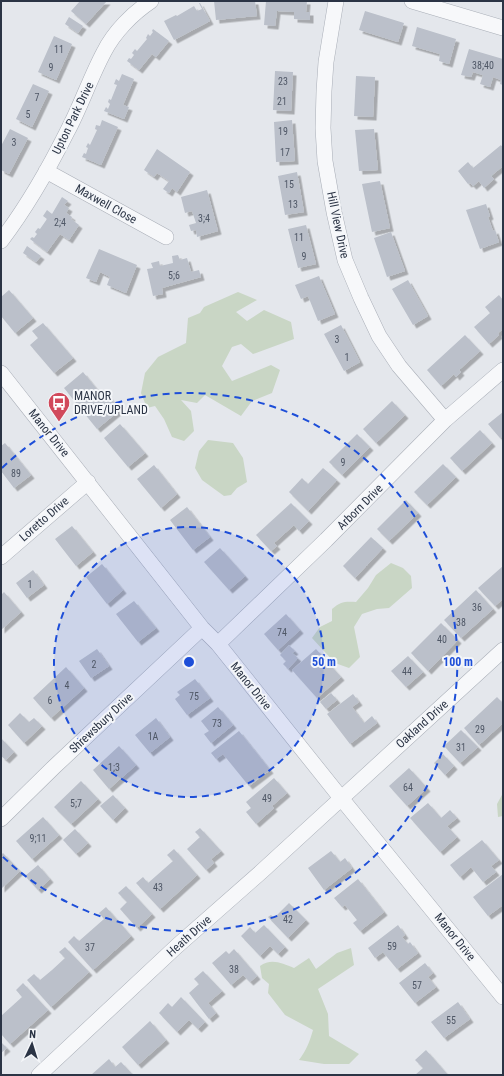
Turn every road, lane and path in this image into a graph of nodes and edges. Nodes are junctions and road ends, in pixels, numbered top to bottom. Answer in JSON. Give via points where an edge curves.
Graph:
{"nodes":[{"id":1,"x":151,"y":1,"type":"edge"},
{"id":2,"x":336,"y":1,"type":"edge"},
{"id":3,"x":412,"y":1,"type":"edge"},
{"id":4,"x":503,"y":28,"type":"edge"},
{"id":5,"x":46,"y":171,"type":"junction"},
{"id":6,"x":166,"y":237,"type":"dead end"},
{"id":7,"x":1,"y":241,"type":"edge"},
{"id":8,"x":503,"y":370,"type":"edge"},
{"id":9,"x":1,"y":373,"type":"edge"},
{"id":10,"x":445,"y":420,"type":"junction"},
{"id":11,"x":88,"y":482,"type":"junction"},
{"id":12,"x":1,"y":557,"type":"edge"},
{"id":13,"x":202,"y":628,"type":"junction"},
{"id":14,"x":218,"y":644,"type":"junction"},
{"id":15,"x":503,"y":650,"type":"edge"},
{"id":16,"x":340,"y":798,"type":"junction"},
{"id":17,"x":1,"y":819,"type":"edge"},
{"id":18,"x":503,"y":997,"type":"edge"},
{"id":19,"x":39,"y":1075,"type":"edge"}],
"edges":[{"from":1,"to":5,"type":"street","name":"Upton Park Drive","via":[[126,22],[104,50],[68,132]]},
{"from":2,"to":10,"type":"street","name":"Hill View Drive","via":[[326,62],[325,161],[346,260],[379,336],[399,366]]},
{"from":3,"to":4,"type":"street"},
{"from":5,"to":6,"type":"street","name":"Maxwell Close"},
{"from":5,"to":7,"type":"street","name":"Upton Park Drive"},
{"from":8,"to":10,"type":"street","name":"Arborn Drive"},
{"from":9,"to":11,"type":"street","name":"Manor Drive"},
{"from":10,"to":14,"type":"street","name":"Arborn Drive","via":[[265,601]]},
{"from":11,"to":12,"type":"street","name":"Loretto Drive"},
{"from":11,"to":13,"type":"street","name":"Manor Drive"},
{"from":13,"to":14,"type":"street","name":"Manor Drive"},
{"from":13,"to":17,"type":"street","name":"Shrewsbury Drive"},
{"from":14,"to":16,"type":"street","name":"Manor Drive"},
{"from":15,"to":16,"type":"street","name":"Oakland Drive"},
{"from":16,"to":18,"type":"street","name":"Manor Drive"},
{"from":16,"to":19,"type":"street","name":"Heath Drive"}]}
